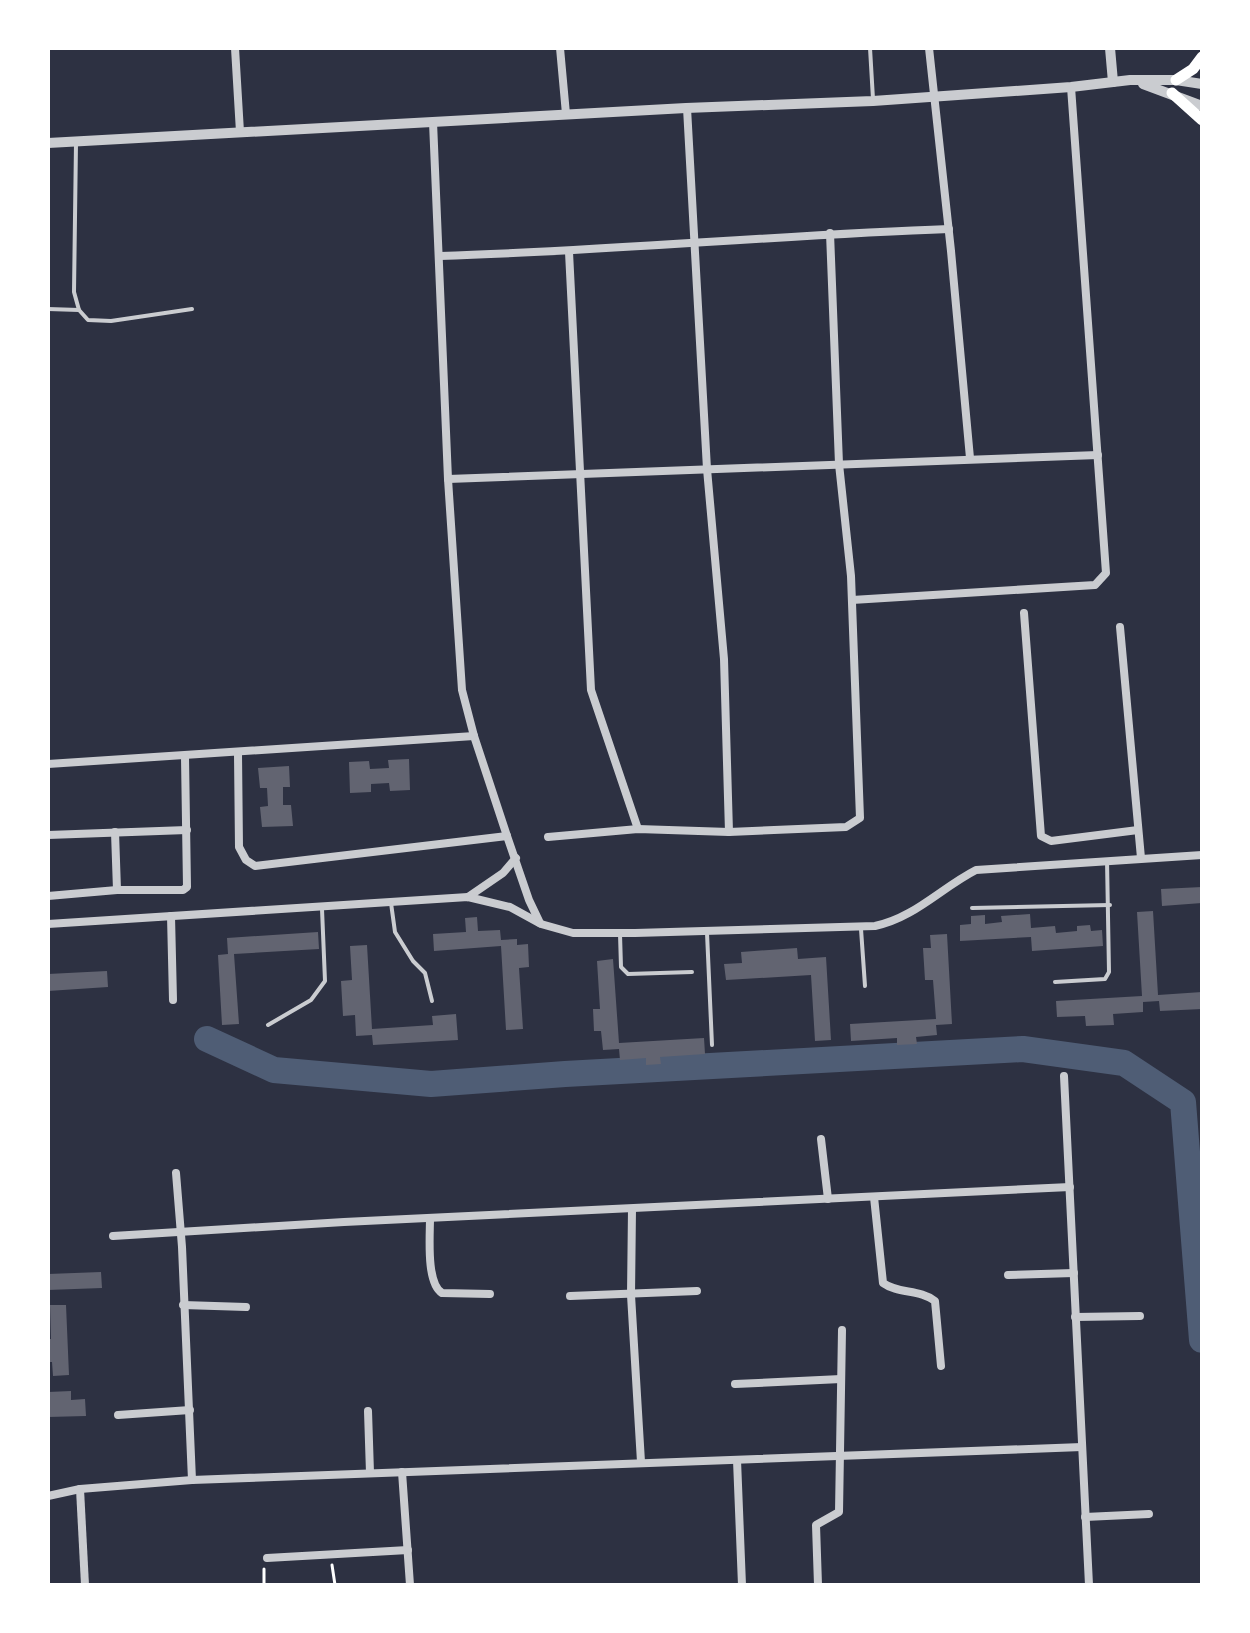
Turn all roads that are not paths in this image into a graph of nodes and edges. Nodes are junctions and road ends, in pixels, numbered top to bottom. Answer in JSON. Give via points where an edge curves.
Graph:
{"nodes":[{"id":1,"x":235,"y":48,"type":"edge"},
{"id":2,"x":560,"y":48,"type":"edge"},
{"id":3,"x":870,"y":48,"type":"edge"},
{"id":4,"x":929,"y":48,"type":"edge"},
{"id":5,"x":1110,"y":48,"type":"edge"},
{"id":6,"x":1202,"y":57,"type":"edge"},
{"id":7,"x":1130,"y":80,"type":"junction"},
{"id":8,"x":1176,"y":80,"type":"junction"},
{"id":9,"x":1113,"y":82,"type":"junction"},
{"id":10,"x":1202,"y":84,"type":"edge"},
{"id":11,"x":1071,"y":87,"type":"junction"},
{"id":12,"x":1172,"y":93,"type":"junction"},
{"id":13,"x":933,"y":98,"type":"junction"},
{"id":14,"x":873,"y":101,"type":"junction"},
{"id":15,"x":1202,"y":106,"type":"edge"},
{"id":16,"x":687,"y":108,"type":"junction"},
{"id":17,"x":566,"y":114,"type":"junction"},
{"id":18,"x":1202,"y":120,"type":"edge"},
{"id":19,"x":433,"y":122,"type":"junction"},
{"id":20,"x":240,"y":132,"type":"junction"},
{"id":21,"x":76,"y":141,"type":"junction"},
{"id":22,"x":48,"y":143,"type":"edge"},
{"id":23,"x":949,"y":229,"type":"junction"},
{"id":24,"x":830,"y":233,"type":"junction"},
{"id":25,"x":695,"y":244,"type":"junction"},
{"id":26,"x":569,"y":252,"type":"junction"},
{"id":27,"x":440,"y":256,"type":"junction"},
{"id":28,"x":48,"y":309,"type":"edge"},
{"id":29,"x":192,"y":309,"type":"dead end"},
{"id":30,"x":79,"y":310,"type":"junction"},
{"id":31,"x":1098,"y":455,"type":"junction"},
{"id":32,"x":970,"y":458,"type":"junction"},
{"id":33,"x":839,"y":464,"type":"junction"},
{"id":34,"x":707,"y":469,"type":"junction"},
{"id":35,"x":579,"y":474,"type":"junction"},
{"id":36,"x":448,"y":479,"type":"junction"},
{"id":37,"x":852,"y":600,"type":"junction"},
{"id":38,"x":1024,"y":613,"type":"dead end"},
{"id":39,"x":1120,"y":627,"type":"dead end"},
{"id":40,"x":474,"y":736,"type":"junction"},
{"id":41,"x":238,"y":754,"type":"junction"},
{"id":42,"x":185,"y":757,"type":"junction"},
{"id":43,"x":48,"y":764,"type":"edge"},
{"id":44,"x":638,"y":829,"type":"junction"},
{"id":45,"x":187,"y":830,"type":"junction"},
{"id":46,"x":1138,"y":830,"type":"junction"},
{"id":47,"x":115,"y":832,"type":"junction"},
{"id":48,"x":729,"y":832,"type":"junction"},
{"id":49,"x":48,"y":835,"type":"edge"},
{"id":50,"x":507,"y":836,"type":"junction"},
{"id":51,"x":548,"y":837,"type":"dead end"},
{"id":52,"x":1202,"y":855,"type":"edge"},
{"id":53,"x":516,"y":858,"type":"junction"},
{"id":54,"x":1141,"y":858,"type":"junction"},
{"id":55,"x":1107,"y":860,"type":"junction"},
{"id":56,"x":117,"y":890,"type":"junction"},
{"id":57,"x":48,"y":896,"type":"edge"},
{"id":58,"x":468,"y":897,"type":"junction"},
{"id":59,"x":391,"y":902,"type":"junction"},
{"id":60,"x":1110,"y":905,"type":"junction"},
{"id":61,"x":322,"y":906,"type":"junction"},
{"id":62,"x":972,"y":908,"type":"dead end"},
{"id":63,"x":171,"y":916,"type":"junction"},
{"id":64,"x":48,"y":924,"type":"edge"},
{"id":65,"x":541,"y":924,"type":"junction"},
{"id":66,"x":861,"y":926,"type":"junction"},
{"id":67,"x":707,"y":931,"type":"junction"},
{"id":68,"x":620,"y":934,"type":"junction"},
{"id":69,"x":692,"y":972,"type":"dead end"},
{"id":70,"x":1055,"y":982,"type":"dead end"},
{"id":71,"x":865,"y":986,"type":"dead end"},
{"id":72,"x":173,"y":1000,"type":"dead end"},
{"id":73,"x":432,"y":1001,"type":"dead end"},
{"id":74,"x":268,"y":1025,"type":"dead end"},
{"id":75,"x":712,"y":1045,"type":"dead end"},
{"id":76,"x":1064,"y":1076,"type":"dead end"},
{"id":77,"x":821,"y":1139,"type":"dead end"},
{"id":78,"x":176,"y":1173,"type":"dead end"},
{"id":79,"x":1070,"y":1187,"type":"junction"},
{"id":80,"x":874,"y":1197,"type":"junction"},
{"id":81,"x":828,"y":1199,"type":"junction"},
{"id":82,"x":632,"y":1209,"type":"junction"},
{"id":83,"x":430,"y":1218,"type":"junction"},
{"id":84,"x":180,"y":1230,"type":"junction"},
{"id":85,"x":113,"y":1236,"type":"dead end"},
{"id":86,"x":1074,"y":1273,"type":"junction"},
{"id":87,"x":1008,"y":1275,"type":"dead end"},
{"id":88,"x":697,"y":1291,"type":"dead end"},
{"id":89,"x":490,"y":1294,"type":"dead end"},
{"id":90,"x":631,"y":1295,"type":"junction"},
{"id":91,"x":570,"y":1296,"type":"dead end"},
{"id":92,"x":183,"y":1305,"type":"junction"},
{"id":93,"x":246,"y":1307,"type":"dead end"},
{"id":94,"x":1140,"y":1316,"type":"dead end"},
{"id":95,"x":1075,"y":1317,"type":"junction"},
{"id":96,"x":842,"y":1330,"type":"dead end"},
{"id":97,"x":941,"y":1366,"type":"dead end"},
{"id":98,"x":841,"y":1379,"type":"junction"},
{"id":99,"x":735,"y":1384,"type":"dead end"},
{"id":100,"x":190,"y":1410,"type":"junction"},
{"id":101,"x":368,"y":1411,"type":"dead end"},
{"id":102,"x":118,"y":1415,"type":"dead end"},
{"id":103,"x":1082,"y":1447,"type":"junction"},
{"id":104,"x":840,"y":1457,"type":"junction"},
{"id":105,"x":737,"y":1460,"type":"junction"},
{"id":106,"x":641,"y":1462,"type":"junction"},
{"id":107,"x":402,"y":1472,"type":"junction"},
{"id":108,"x":370,"y":1473,"type":"junction"},
{"id":109,"x":192,"y":1480,"type":"junction"},
{"id":110,"x":80,"y":1489,"type":"junction"},
{"id":111,"x":48,"y":1496,"type":"edge"},
{"id":112,"x":1149,"y":1514,"type":"dead end"},
{"id":113,"x":1085,"y":1517,"type":"junction"},
{"id":114,"x":408,"y":1550,"type":"junction"},
{"id":115,"x":267,"y":1558,"type":"road end"},
{"id":116,"x":85,"y":1585,"type":"edge"},
{"id":117,"x":410,"y":1585,"type":"edge"},
{"id":118,"x":742,"y":1585,"type":"edge"},
{"id":119,"x":818,"y":1585,"type":"edge"},
{"id":120,"x":1089,"y":1585,"type":"edge"}],
"edges":[{"from":1,"to":20,"type":"street"},
{"from":2,"to":17,"type":"street"},
{"from":3,"to":14,"type":"lane"},
{"from":4,"to":13,"type":"street"},
{"from":5,"to":9,"type":"street"},
{"from":6,"to":8,"type":"main road"},
{"from":7,"to":8,"type":"street"},
{"from":7,"to":9,"type":"street"},
{"from":7,"to":12,"type":"street"},
{"from":8,"to":10,"type":"street"},
{"from":9,"to":11,"type":"street"},
{"from":11,"to":13,"type":"street"},
{"from":11,"to":31,"type":"street"},
{"from":12,"to":15,"type":"street"},
{"from":12,"to":18,"type":"main road"},
{"from":13,"to":14,"type":"street"},
{"from":13,"to":23,"type":"street"},
{"from":14,"to":16,"type":"street"},
{"from":16,"to":17,"type":"street"},
{"from":16,"to":25,"type":"street"},
{"from":17,"to":19,"type":"street"},
{"from":19,"to":20,"type":"street"},
{"from":19,"to":27,"type":"street"},
{"from":20,"to":21,"type":"street"},
{"from":21,"to":22,"type":"street"},
{"from":21,"to":30,"type":"lane","via":[[74,292]]},
{"from":23,"to":24,"type":"street"},
{"from":23,"to":32,"type":"street"},
{"from":24,"to":25,"type":"street"},
{"from":24,"to":33,"type":"street"},
{"from":25,"to":26,"type":"street"},
{"from":25,"to":34,"type":"street"},
{"from":26,"to":27,"type":"street"},
{"from":26,"to":35,"type":"street"},
{"from":27,"to":36,"type":"street"},
{"from":28,"to":30,"type":"lane"},
{"from":29,"to":30,"type":"lane","via":[[111,321],[88,320]]},
{"from":31,"to":32,"type":"street"},
{"from":31,"to":37,"type":"street","via":[[1106,573],[1095,585]]},
{"from":32,"to":33,"type":"street"},
{"from":33,"to":34,"type":"street"},
{"from":33,"to":37,"type":"street"},
{"from":34,"to":35,"type":"street"},
{"from":34,"to":48,"type":"street","via":[[724,659]]},
{"from":35,"to":36,"type":"street"},
{"from":35,"to":44,"type":"street","via":[[591,690]]},
{"from":36,"to":40,"type":"street","via":[[462,690]]},
{"from":37,"to":48,"type":"street","via":[[860,818],[846,827]]},
{"from":38,"to":46,"type":"street","via":[[1041,836],[1051,841]]},
{"from":39,"to":46,"type":"street"},
{"from":40,"to":41,"type":"street"},
{"from":40,"to":50,"type":"street"},
{"from":41,"to":42,"type":"street"},
{"from":41,"to":50,"type":"street","via":[[239,847],[255,866]]},
{"from":42,"to":43,"type":"street"},
{"from":42,"to":45,"type":"street"},
{"from":44,"to":48,"type":"street"},
{"from":44,"to":51,"type":"street"},
{"from":45,"to":47,"type":"street"},
{"from":45,"to":56,"type":"street","via":[[187,887]]},
{"from":46,"to":54,"type":"street"},
{"from":47,"to":49,"type":"street"},
{"from":47,"to":56,"type":"street"},
{"from":50,"to":53,"type":"street"},
{"from":52,"to":54,"type":"street"},
{"from":53,"to":58,"type":"street"},
{"from":53,"to":65,"type":"street"},
{"from":54,"to":55,"type":"street"},
{"from":55,"to":60,"type":"lane"},
{"from":55,"to":66,"type":"street","via":[[976,870],[910,915]]},
{"from":56,"to":57,"type":"street"},
{"from":58,"to":59,"type":"street"},
{"from":58,"to":65,"type":"street","via":[[510,907]]},
{"from":59,"to":61,"type":"street"},
{"from":59,"to":73,"type":"lane","via":[[395,932],[425,973]]},
{"from":60,"to":62,"type":"lane"},
{"from":60,"to":70,"type":"lane","via":[[1105,979]]},
{"from":61,"to":63,"type":"street"},
{"from":61,"to":74,"type":"lane","via":[[325,981],[311,1000]]},
{"from":63,"to":64,"type":"street"},
{"from":63,"to":72,"type":"street"},
{"from":65,"to":68,"type":"street","via":[[573,933]]},
{"from":66,"to":67,"type":"street"},
{"from":66,"to":71,"type":"lane"},
{"from":67,"to":68,"type":"street"},
{"from":67,"to":75,"type":"lane"},
{"from":68,"to":69,"type":"lane","via":[[621,967],[628,974]]},
{"from":76,"to":79,"type":"street"},
{"from":77,"to":81,"type":"street"},
{"from":78,"to":84,"type":"street"},
{"from":79,"to":80,"type":"street"},
{"from":79,"to":86,"type":"street"},
{"from":80,"to":81,"type":"street"},
{"from":80,"to":97,"type":"street","via":[[883,1283],[935,1301]]},
{"from":81,"to":82,"type":"street"},
{"from":82,"to":83,"type":"street"},
{"from":82,"to":90,"type":"street"},
{"from":83,"to":84,"type":"street"},
{"from":83,"to":89,"type":"street","via":[[436,1290]]},
{"from":84,"to":85,"type":"street"},
{"from":84,"to":92,"type":"street"},
{"from":86,"to":87,"type":"street"},
{"from":86,"to":95,"type":"street"},
{"from":88,"to":90,"type":"street"},
{"from":90,"to":91,"type":"street"},
{"from":90,"to":106,"type":"street"},
{"from":92,"to":93,"type":"street"},
{"from":92,"to":100,"type":"street"},
{"from":94,"to":95,"type":"street"},
{"from":95,"to":103,"type":"street"},
{"from":96,"to":98,"type":"street"},
{"from":98,"to":99,"type":"street"},
{"from":98,"to":104,"type":"street"},
{"from":100,"to":102,"type":"street"},
{"from":100,"to":109,"type":"street"},
{"from":101,"to":108,"type":"street"},
{"from":103,"to":104,"type":"street"},
{"from":103,"to":113,"type":"street"},
{"from":104,"to":105,"type":"street"},
{"from":104,"to":119,"type":"street","via":[[839,1512],[816,1525]]},
{"from":105,"to":106,"type":"street"},
{"from":105,"to":118,"type":"street"},
{"from":106,"to":107,"type":"street"},
{"from":107,"to":108,"type":"street"},
{"from":107,"to":114,"type":"street"},
{"from":108,"to":109,"type":"street"},
{"from":109,"to":110,"type":"street"},
{"from":110,"to":111,"type":"street"},
{"from":110,"to":116,"type":"street"},
{"from":112,"to":113,"type":"street"},
{"from":113,"to":120,"type":"street"},
{"from":114,"to":115,"type":"street"},
{"from":114,"to":117,"type":"street"}]}
